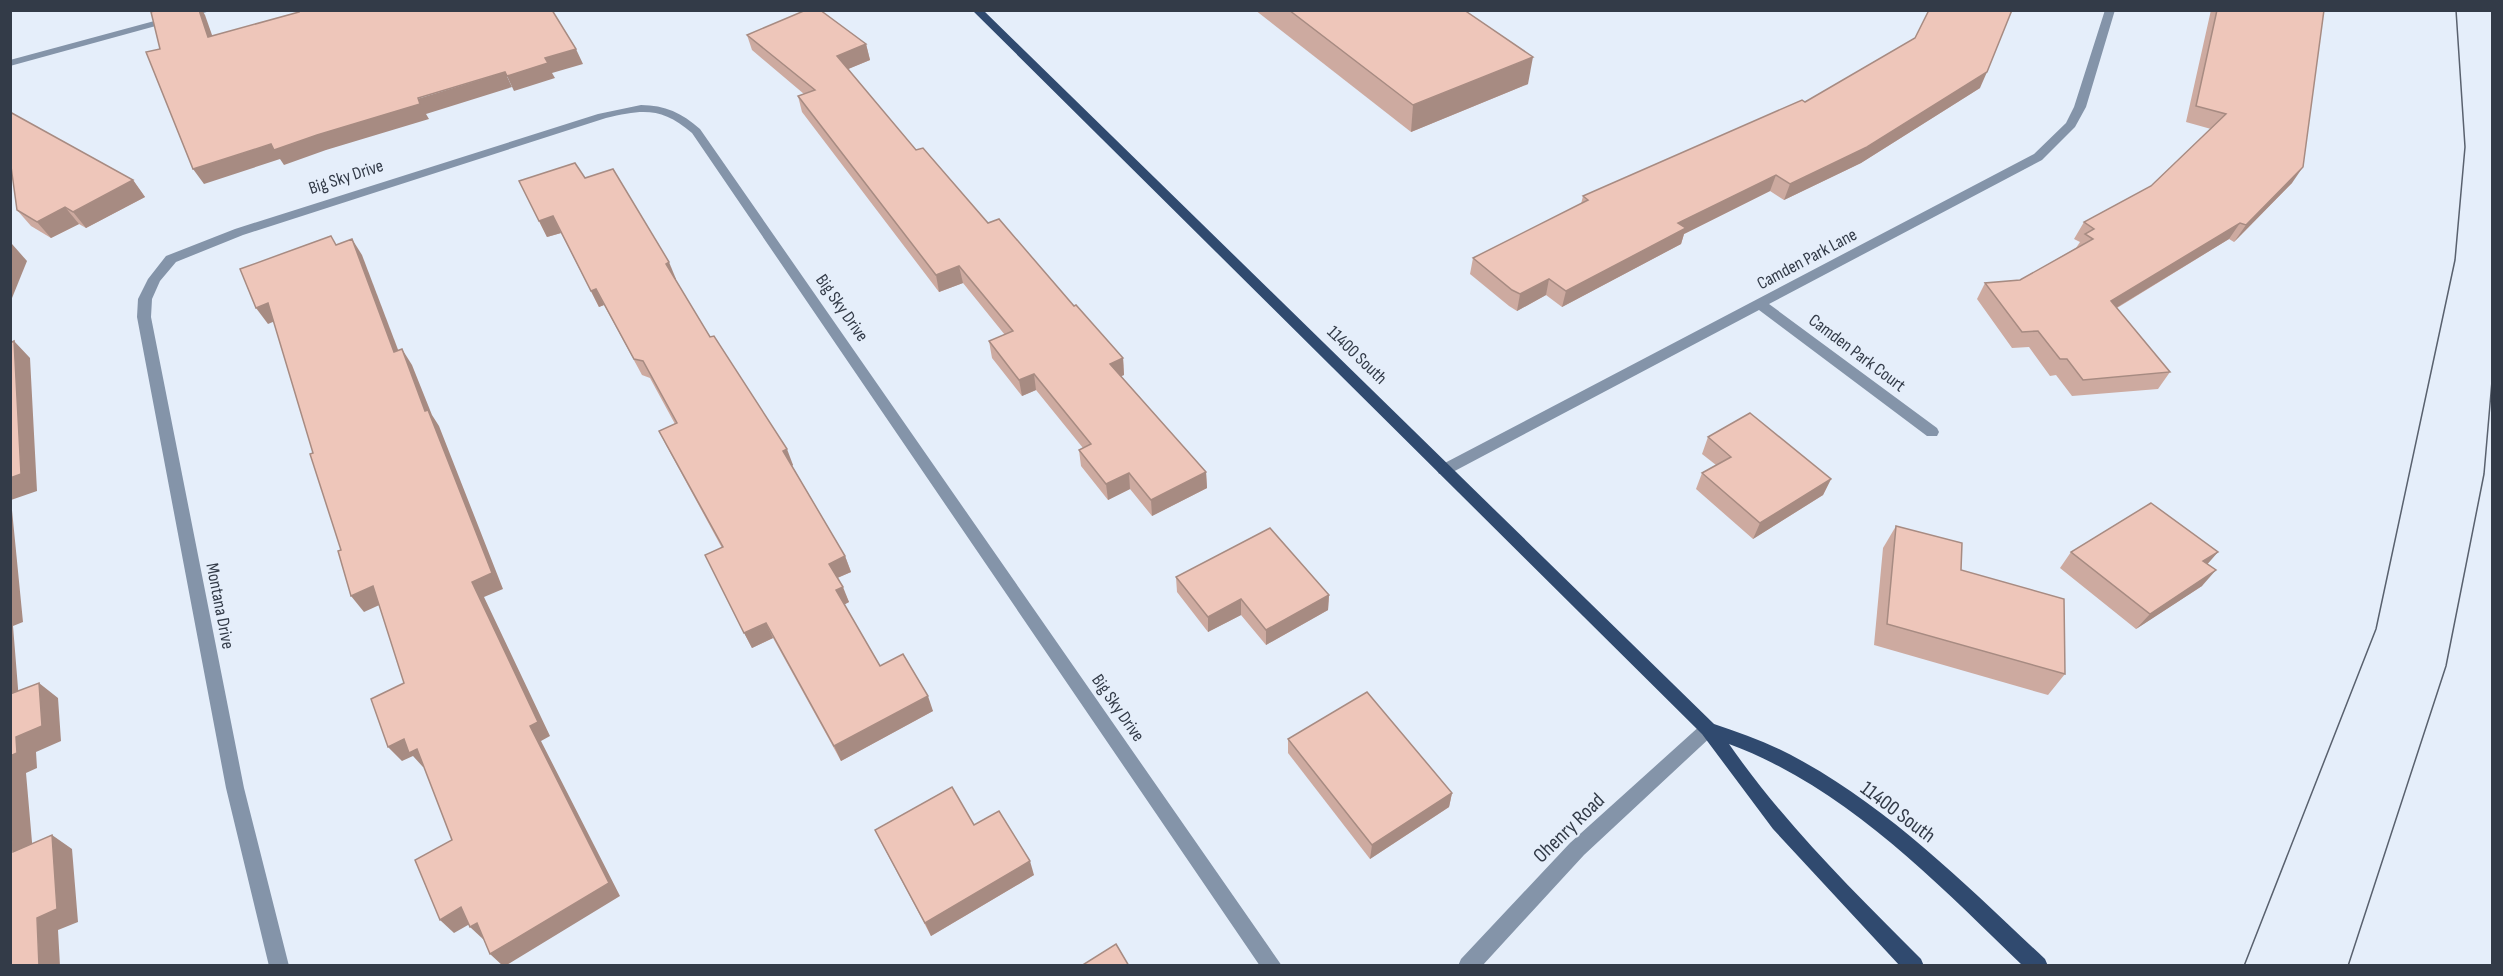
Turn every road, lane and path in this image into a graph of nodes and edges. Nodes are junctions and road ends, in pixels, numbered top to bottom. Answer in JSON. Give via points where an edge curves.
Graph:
{"nodes":[{"id":1,"x":209,"y":10,"type":"edge"},
{"id":2,"x":977,"y":10,"type":"edge"},
{"id":3,"x":2110,"y":10,"type":"edge"},
{"id":4,"x":10,"y":63,"type":"edge"},
{"id":5,"x":171,"y":259,"type":"joint"},
{"id":6,"x":1760,"y":304,"type":"junction"},
{"id":7,"x":1932,"y":432,"type":"dead end"},
{"id":8,"x":1444,"y":470,"type":"junction"},
{"id":9,"x":1708,"y":729,"type":"junction"},
{"id":10,"x":279,"y":966,"type":"edge"},
{"id":11,"x":1272,"y":966,"type":"edge"},
{"id":12,"x":1468,"y":966,"type":"edge"},
{"id":13,"x":1914,"y":966,"type":"edge"},
{"id":14,"x":2038,"y":966,"type":"edge"}],
"edges":[{"from":1,"to":4,"type":"street"},
{"from":2,"to":8,"type":"main road","name":"11400 South"},
{"from":3,"to":6,"type":"street","name":"Camden Park Lane","via":[[2071,126],[2038,157]]},
{"from":5,"to":10,"type":"street","name":"Montana Drive","via":[[154,279],[145,299],[144,317],[236,788]]},
{"from":5,"to":11,"type":"street","name":"Big Sky Drive","via":[[250,228],[602,116],[659,108],[682,117],[696,131]]},
{"from":6,"to":7,"type":"street","name":"Camden Park Court"},
{"from":6,"to":8,"type":"street","name":"Camden Park Lane"},
{"from":8,"to":9,"type":"main road","name":"11400 South"},
{"from":9,"to":12,"type":"street","name":"Ohenry Road","via":[[1577,849]]},
{"from":9,"to":13,"type":"main road","name":"11400 South","via":[[1774,818]]},
{"from":9,"to":14,"type":"main road","name":"11400 South","via":[[1757,747],[1871,816],[1928,862]]}]}
